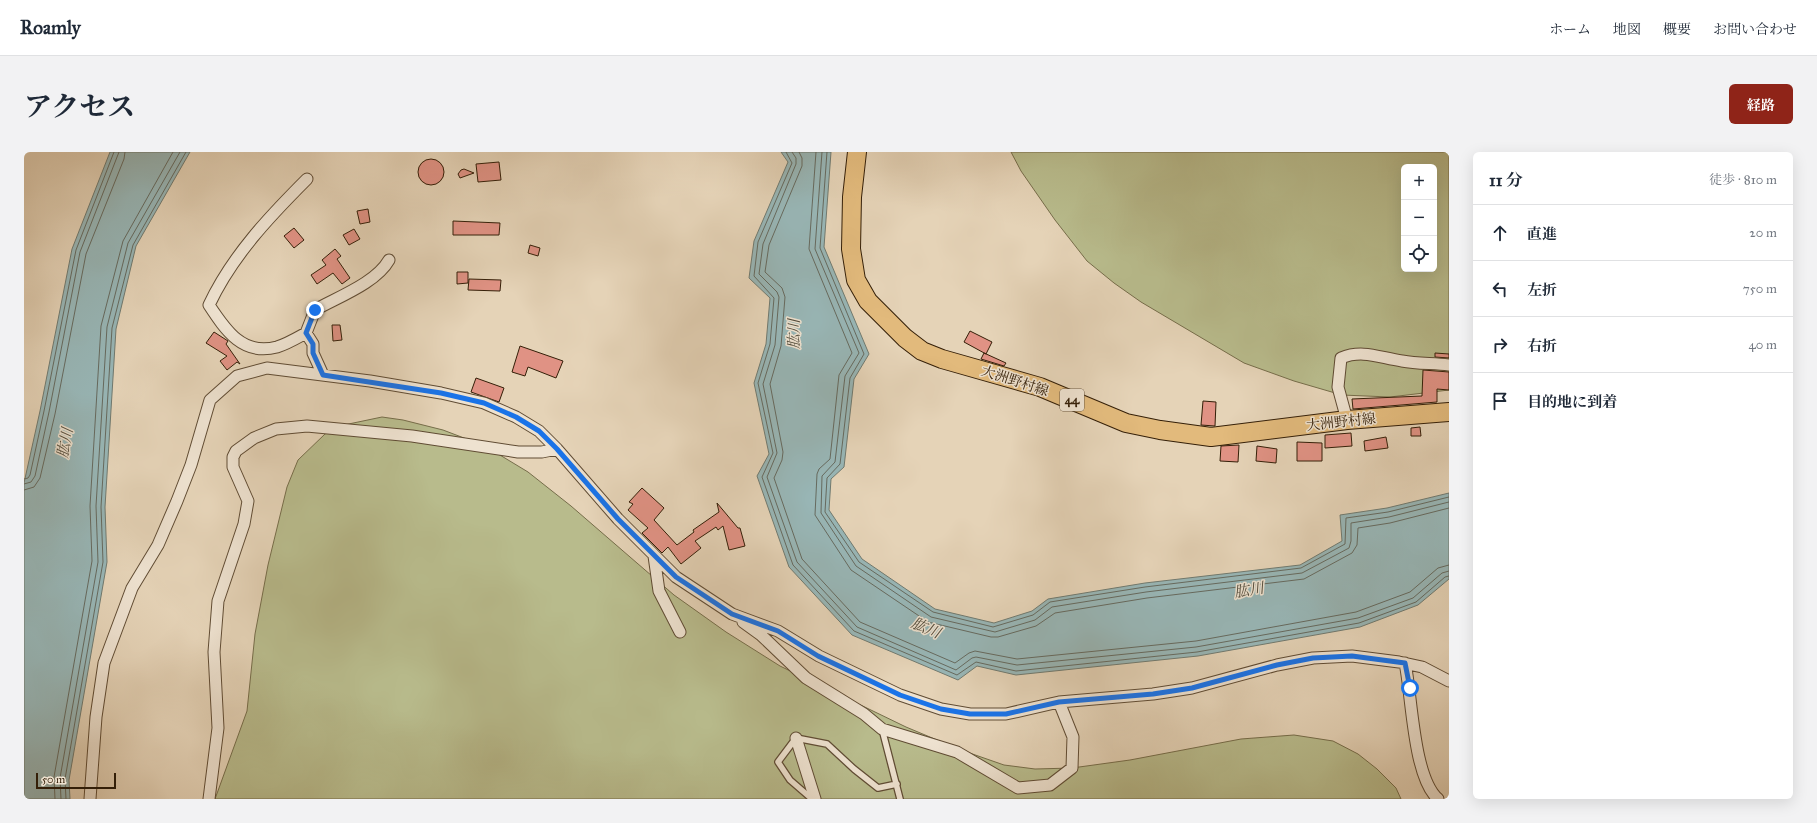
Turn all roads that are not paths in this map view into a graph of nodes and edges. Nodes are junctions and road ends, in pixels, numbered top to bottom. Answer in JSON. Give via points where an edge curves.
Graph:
{"nodes":[{"id":1,"x":857,"y":152,"type":"edge"},
{"id":2,"x":307,"y":179,"type":"dead end"},
{"id":3,"x":389,"y":260,"type":"dead end"},
{"id":4,"x":306,"y":333,"type":"junction"},
{"id":5,"x":1449,"y":365,"type":"edge"},
{"id":6,"x":323,"y":375,"type":"junction"},
{"id":7,"x":1449,"y":412,"type":"edge"},
{"id":8,"x":1347,"y":420,"type":"junction"},
{"id":9,"x":557,"y":449,"type":"junction"},
{"id":10,"x":654,"y":556,"type":"junction"},
{"id":11,"x":732,"y":614,"type":"junction"},
{"id":12,"x":680,"y":632,"type":"dead end"},
{"id":13,"x":1405,"y":663,"type":"junction"},
{"id":14,"x":1449,"y":681,"type":"edge"},
{"id":15,"x":1059,"y":702,"type":"junction"},
{"id":16,"x":882,"y":729,"type":"junction"},
{"id":17,"x":796,"y":738,"type":"junction"},
{"id":18,"x":897,"y":784,"type":"junction"},
{"id":19,"x":90,"y":799,"type":"edge"},
{"id":20,"x":209,"y":799,"type":"edge"},
{"id":21,"x":812,"y":799,"type":"edge"},
{"id":22,"x":815,"y":799,"type":"edge"},
{"id":23,"x":900,"y":799,"type":"edge"},
{"id":24,"x":1438,"y":799,"type":"edge"}],
"edges":[{"from":1,"to":8,"type":"main road","name":"大洲野村線","number":"44","via":[[852,196],[851,249],[856,280],[868,301],[905,338],[922,351],[1040,387],[1126,423],[1160,430],[1211,437]]},
{"from":2,"to":4,"type":"street","via":[[250,239],[220,281],[209,305],[235,339],[253,349],[277,347]]},
{"from":3,"to":4,"type":"street","via":[[384,269],[366,283],[315,310]]},
{"from":4,"to":6,"type":"street","via":[[313,344],[313,353]]},
{"from":5,"to":8,"type":"street","via":[[1402,362],[1352,353],[1341,358],[1338,387]]},
{"from":6,"to":9,"type":"street","via":[[441,393],[484,403],[516,417],[539,431]]},
{"from":6,"to":19,"type":"street","via":[[268,368],[237,376],[210,400],[178,501],[158,545],[132,588],[104,662],[96,717]]},
{"from":7,"to":8,"type":"main road","name":"大洲野村線","number":"44"},
{"from":9,"to":10,"type":"street"},
{"from":9,"to":20,"type":"street","via":[[518,452],[412,436],[307,426],[276,429],[254,438],[236,451],[233,467],[248,501],[244,524],[218,601],[214,652],[218,728]]},
{"from":10,"to":11,"type":"street","via":[[676,577]]},
{"from":10,"to":12,"type":"street","via":[[659,591]]},
{"from":11,"to":15,"type":"street","via":[[778,631],[818,656],[900,695],[941,709],[970,714],[1006,714]]},
{"from":11,"to":16,"type":"street","via":[[761,635],[806,678],[864,714]]},
{"from":13,"to":14,"type":"street","via":[[1422,667]]},
{"from":13,"to":15,"type":"street","via":[[1352,656],[1313,658],[1192,688]]},
{"from":13,"to":24,"type":"street","via":[[1413,729],[1422,771],[1432,794]]},
{"from":15,"to":16,"type":"street","via":[[1073,737],[1072,768],[1050,786],[1018,788],[957,752]]},
{"from":16,"to":18,"type":"lane"},
{"from":17,"to":18,"type":"lane","via":[[827,744],[878,788]]},
{"from":17,"to":21,"type":"lane","via":[[778,762],[790,780]]},
{"from":17,"to":22,"type":"street"},
{"from":18,"to":23,"type":"lane"}]}
